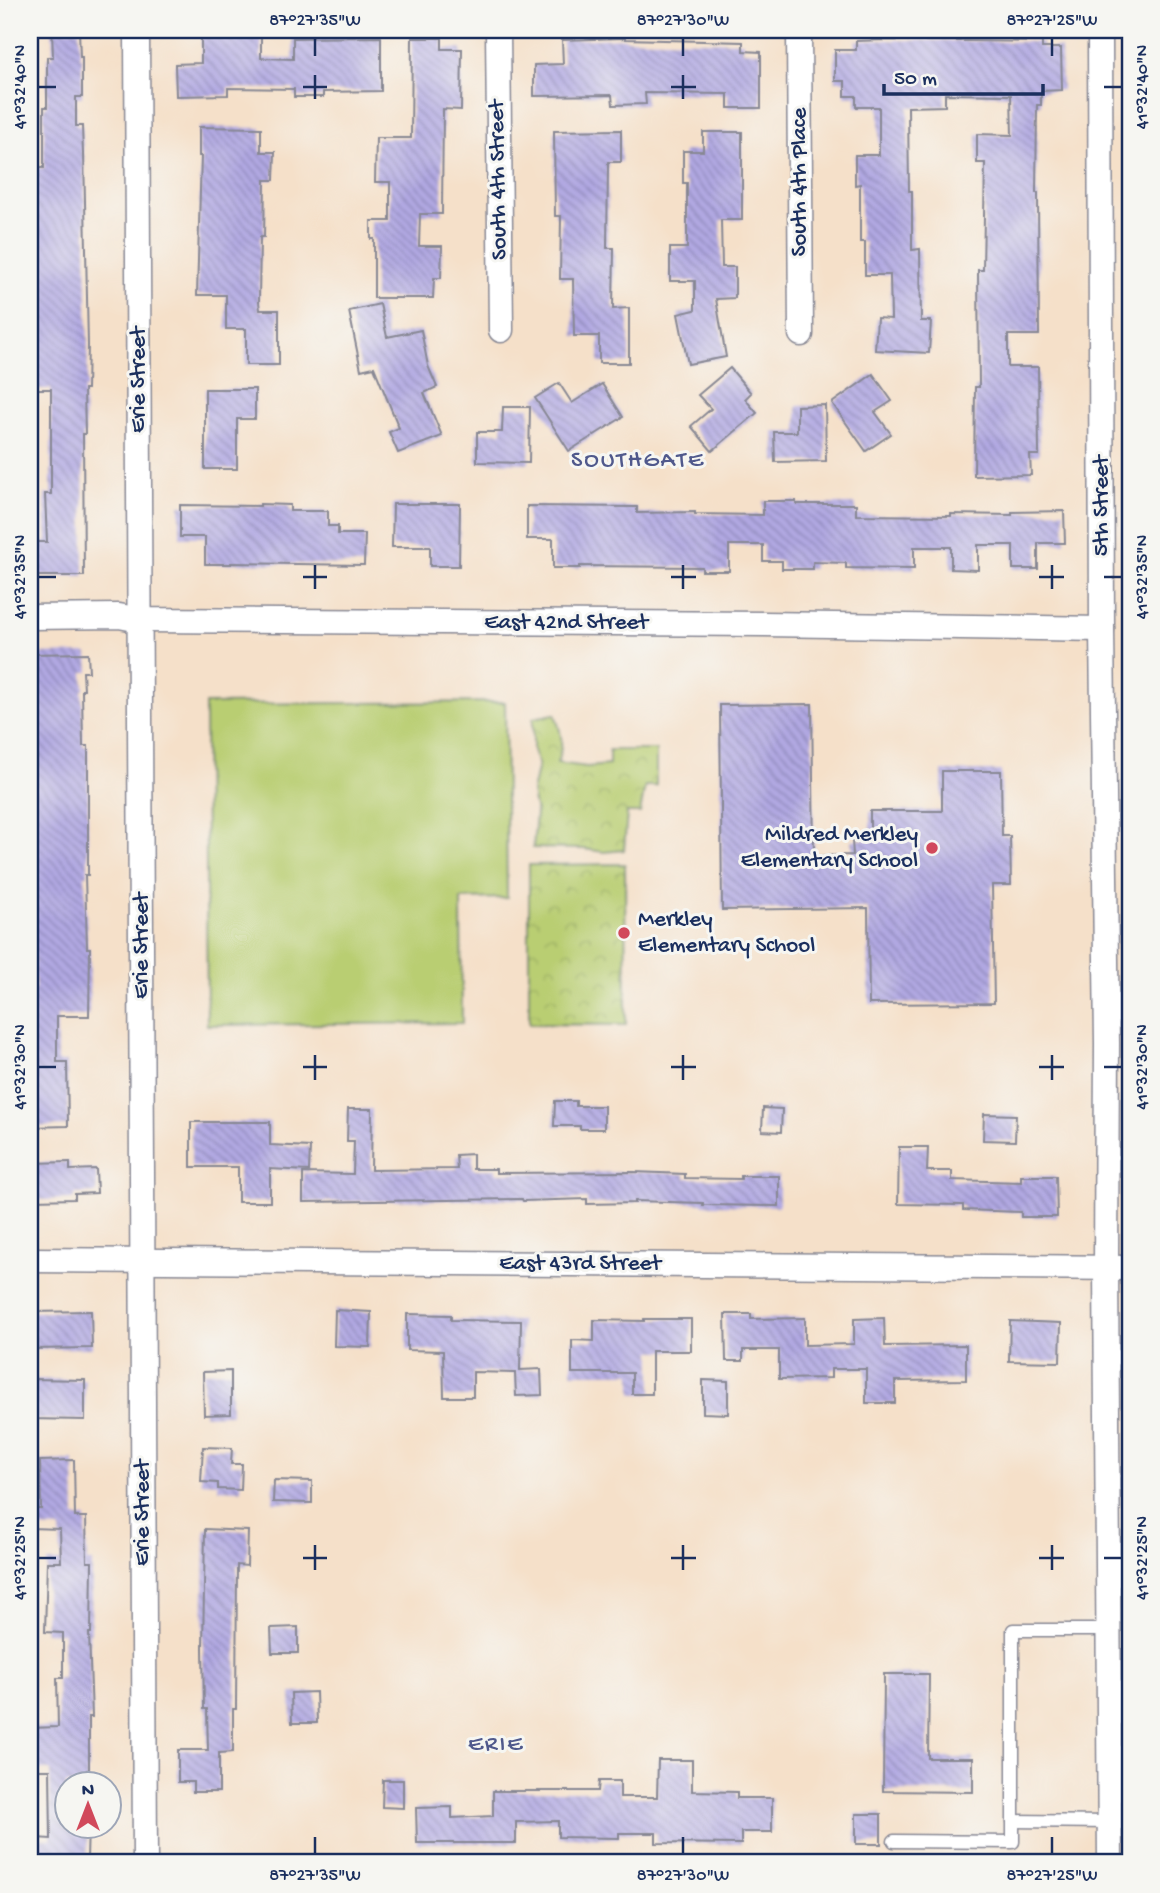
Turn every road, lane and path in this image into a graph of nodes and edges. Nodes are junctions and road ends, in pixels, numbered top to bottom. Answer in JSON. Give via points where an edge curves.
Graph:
{"nodes":[{"id":1,"x":137,"y":30,"type":"edge"},
{"id":2,"x":498,"y":30,"type":"edge"},
{"id":3,"x":799,"y":30,"type":"edge"},
{"id":4,"x":1100,"y":30,"type":"edge"},
{"id":5,"x":500,"y":330,"type":"dead end"},
{"id":6,"x":801,"y":334,"type":"dead end"},
{"id":7,"x":30,"y":617,"type":"edge"},
{"id":8,"x":141,"y":620,"type":"junction"},
{"id":9,"x":1102,"y":629,"type":"junction"},
{"id":10,"x":30,"y":1260,"type":"edge"},
{"id":11,"x":142,"y":1261,"type":"junction"},
{"id":12,"x":1118,"y":1267,"type":"edge"},
{"id":13,"x":1109,"y":1630,"type":"junction"},
{"id":14,"x":1013,"y":1821,"type":"junction"},
{"id":15,"x":1110,"y":1822,"type":"junction"},
{"id":16,"x":894,"y":1841,"type":"dead end"},
{"id":17,"x":145,"y":1863,"type":"edge"},
{"id":18,"x":1110,"y":1863,"type":"edge"}],
"edges":[{"from":1,"to":8,"type":"street","name":"Erie Street"},
{"from":2,"to":5,"type":"street","name":"South 4th Street"},
{"from":3,"to":6,"type":"street","name":"South 4th Place"},
{"from":4,"to":9,"type":"street","name":"5th Street"},
{"from":7,"to":8,"type":"street","name":"East 42nd Street"},
{"from":8,"to":9,"type":"street","name":"East 42nd Street"},
{"from":8,"to":11,"type":"street","name":"Erie Street"},
{"from":9,"to":12,"type":"street","name":"5th Street","via":[[1107,1042]]},
{"from":10,"to":11,"type":"street","name":"East 43rd Street"},
{"from":11,"to":12,"type":"street","name":"East 43rd Street"},
{"from":11,"to":17,"type":"street","name":"Erie Street"},
{"from":12,"to":13,"type":"street","name":"5th Street"},
{"from":13,"to":14,"type":"lane","via":[[1013,1630]]},
{"from":13,"to":15,"type":"street","name":"5th Street"},
{"from":14,"to":15,"type":"lane"},
{"from":14,"to":16,"type":"lane","via":[[1013,1842]]},
{"from":15,"to":18,"type":"street","name":"5th Street"}]}
